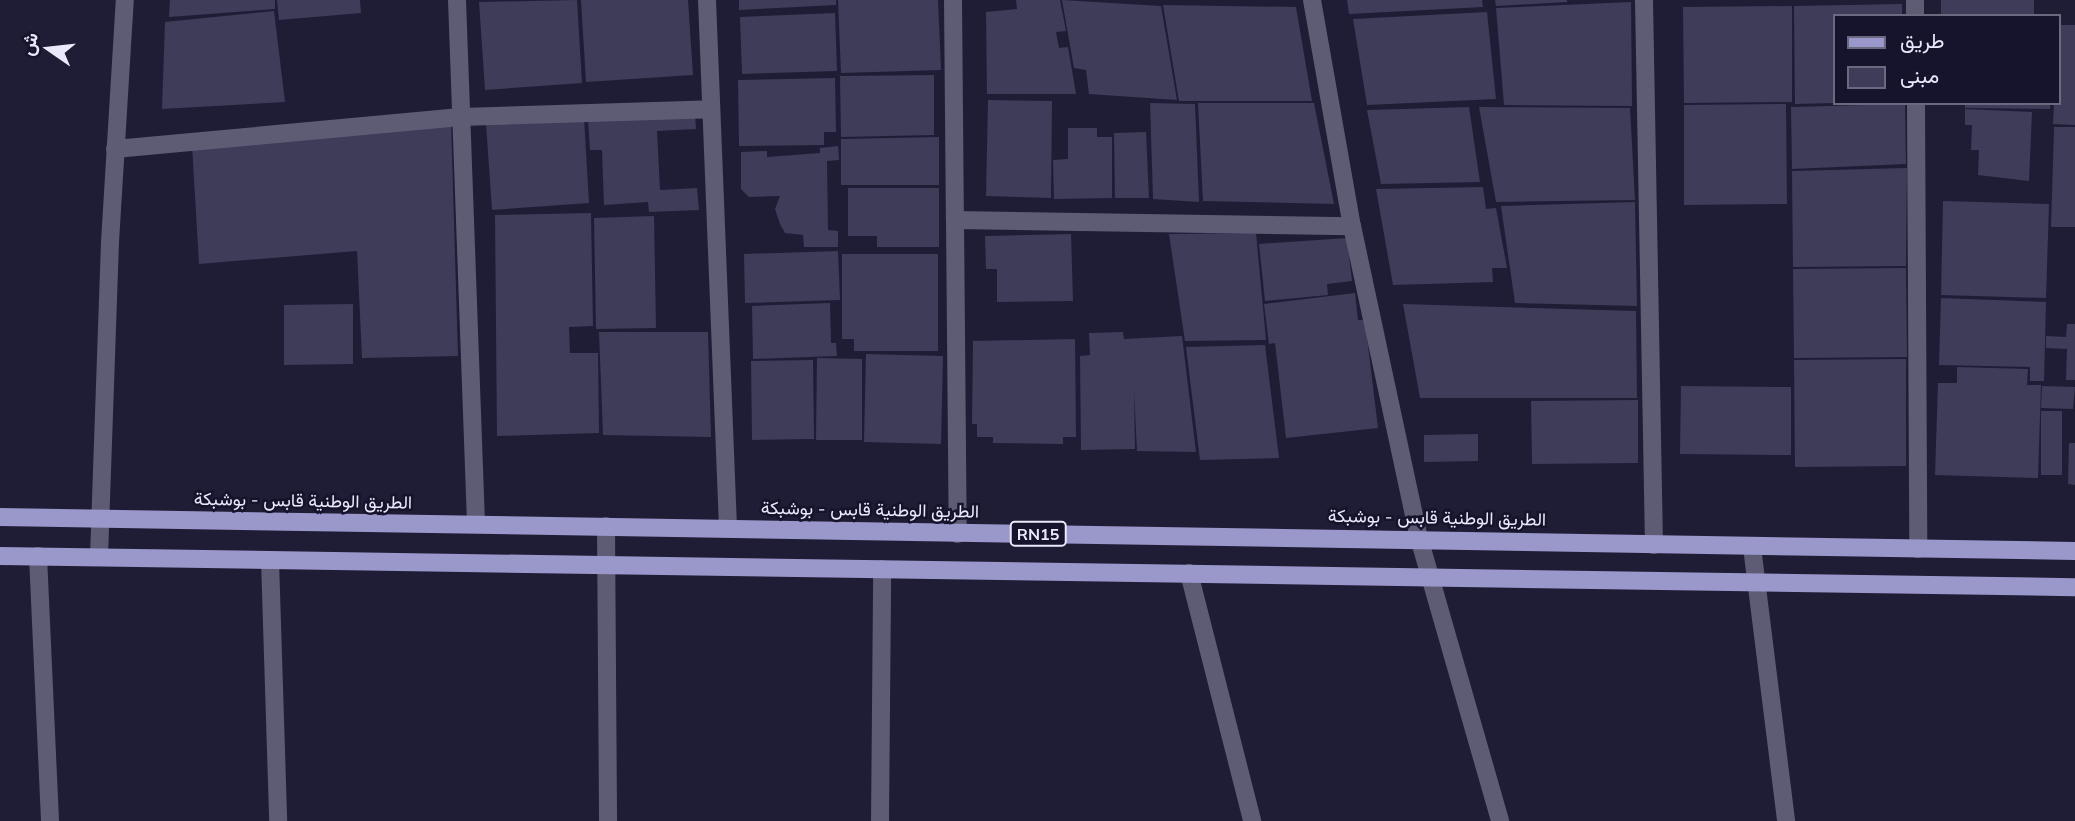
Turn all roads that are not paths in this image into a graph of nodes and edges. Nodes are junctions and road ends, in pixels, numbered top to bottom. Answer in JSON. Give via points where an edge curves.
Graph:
{"nodes":[{"id":1,"x":125,"y":0,"type":"edge"},
{"id":2,"x":457,"y":0,"type":"edge"},
{"id":3,"x":707,"y":0,"type":"edge"},
{"id":4,"x":953,"y":0,"type":"edge"},
{"id":5,"x":1312,"y":0,"type":"edge"},
{"id":6,"x":1644,"y":0,"type":"edge"},
{"id":7,"x":1916,"y":105,"type":"edge"},
{"id":8,"x":711,"y":109,"type":"junction"},
{"id":9,"x":461,"y":117,"type":"junction"},
{"id":10,"x":116,"y":149,"type":"junction"},
{"id":11,"x":954,"y":220,"type":"junction"},
{"id":12,"x":1352,"y":226,"type":"junction"},
{"id":13,"x":0,"y":517,"type":"edge"},
{"id":14,"x":99,"y":519,"type":"junction"},
{"id":15,"x":476,"y":524,"type":"junction"},
{"id":16,"x":606,"y":526,"type":"junction"},
{"id":17,"x":728,"y":528,"type":"junction"},
{"id":18,"x":958,"y":534,"type":"junction"},
{"id":19,"x":1419,"y":538,"type":"junction"},
{"id":20,"x":1654,"y":545,"type":"junction"},
{"id":21,"x":1752,"y":547,"type":"junction"},
{"id":22,"x":1918,"y":549,"type":"junction"},
{"id":23,"x":2075,"y":551,"type":"edge"},
{"id":24,"x":0,"y":556,"type":"edge"},
{"id":25,"x":38,"y":556,"type":"junction"},
{"id":26,"x":99,"y":557,"type":"junction"},
{"id":27,"x":270,"y":560,"type":"junction"},
{"id":28,"x":606,"y":565,"type":"junction"},
{"id":29,"x":882,"y":569,"type":"junction"},
{"id":30,"x":1189,"y":573,"type":"junction"},
{"id":31,"x":1429,"y":578,"type":"junction"},
{"id":32,"x":1755,"y":582,"type":"junction"},
{"id":33,"x":2075,"y":587,"type":"edge"},
{"id":34,"x":50,"y":821,"type":"edge"},
{"id":35,"x":278,"y":821,"type":"edge"},
{"id":36,"x":608,"y":821,"type":"edge"},
{"id":37,"x":880,"y":821,"type":"edge"},
{"id":38,"x":1252,"y":821,"type":"edge"},
{"id":39,"x":1500,"y":821,"type":"edge"},
{"id":40,"x":1786,"y":821,"type":"edge"}],
"edges":[{"from":1,"to":10,"type":"street"},
{"from":2,"to":9,"type":"street"},
{"from":3,"to":8,"type":"street"},
{"from":4,"to":11,"type":"street"},
{"from":5,"to":12,"type":"street"},
{"from":6,"to":20,"type":"street"},
{"from":7,"to":22,"type":"street"},
{"from":8,"to":9,"type":"street"},
{"from":8,"to":17,"type":"street"},
{"from":9,"to":10,"type":"street"},
{"from":9,"to":15,"type":"street"},
{"from":10,"to":14,"type":"street"},
{"from":11,"to":12,"type":"street"},
{"from":11,"to":18,"type":"street"},
{"from":12,"to":19,"type":"street"},
{"from":13,"to":14,"type":"main road","name":"الطريق الوطنية قابس - بوشبكة","number":"RN15"},
{"from":14,"to":15,"type":"main road","name":"الطريق الوطنية قابس - بوشبكة","number":"RN15"},
{"from":14,"to":26,"type":"street"},
{"from":15,"to":16,"type":"main road","name":"الطريق الوطنية قابس - بوشبكة","number":"RN15"},
{"from":16,"to":17,"type":"main road","name":"الطريق الوطنية قابس - بوشبكة","number":"RN15"},
{"from":16,"to":28,"type":"street"},
{"from":17,"to":18,"type":"main road","name":"الطريق الوطنية قابس - بوشبكة","number":"RN15"},
{"from":18,"to":19,"type":"main road","name":"الطريق الوطنية قابس - بوشبكة","number":"RN15"},
{"from":19,"to":20,"type":"main road","name":"الطريق الوطنية قابس - بوشبكة","number":"RN15"},
{"from":19,"to":31,"type":"street"},
{"from":20,"to":21,"type":"main road","name":"الطريق الوطنية قابس - بوشبكة","number":"RN15"},
{"from":21,"to":22,"type":"main road","name":"الطريق الوطنية قابس - بوشبكة","number":"RN15"},
{"from":21,"to":32,"type":"street"},
{"from":22,"to":23,"type":"main road","name":"الطريق الوطنية قابس - بوشبكة","number":"RN15"},
{"from":24,"to":25,"type":"main road","number":"RN15"},
{"from":25,"to":26,"type":"main road","number":"RN15"},
{"from":25,"to":34,"type":"street"},
{"from":26,"to":27,"type":"main road","number":"RN15"},
{"from":27,"to":28,"type":"main road","number":"RN15"},
{"from":27,"to":35,"type":"street"},
{"from":28,"to":29,"type":"main road","number":"RN15"},
{"from":28,"to":36,"type":"street"},
{"from":29,"to":30,"type":"main road","number":"RN15"},
{"from":29,"to":37,"type":"street"},
{"from":30,"to":31,"type":"main road","number":"RN15"},
{"from":30,"to":38,"type":"street"},
{"from":31,"to":32,"type":"main road","number":"RN15"},
{"from":31,"to":39,"type":"street"},
{"from":32,"to":33,"type":"main road","number":"RN15"},
{"from":32,"to":40,"type":"street"}]}
